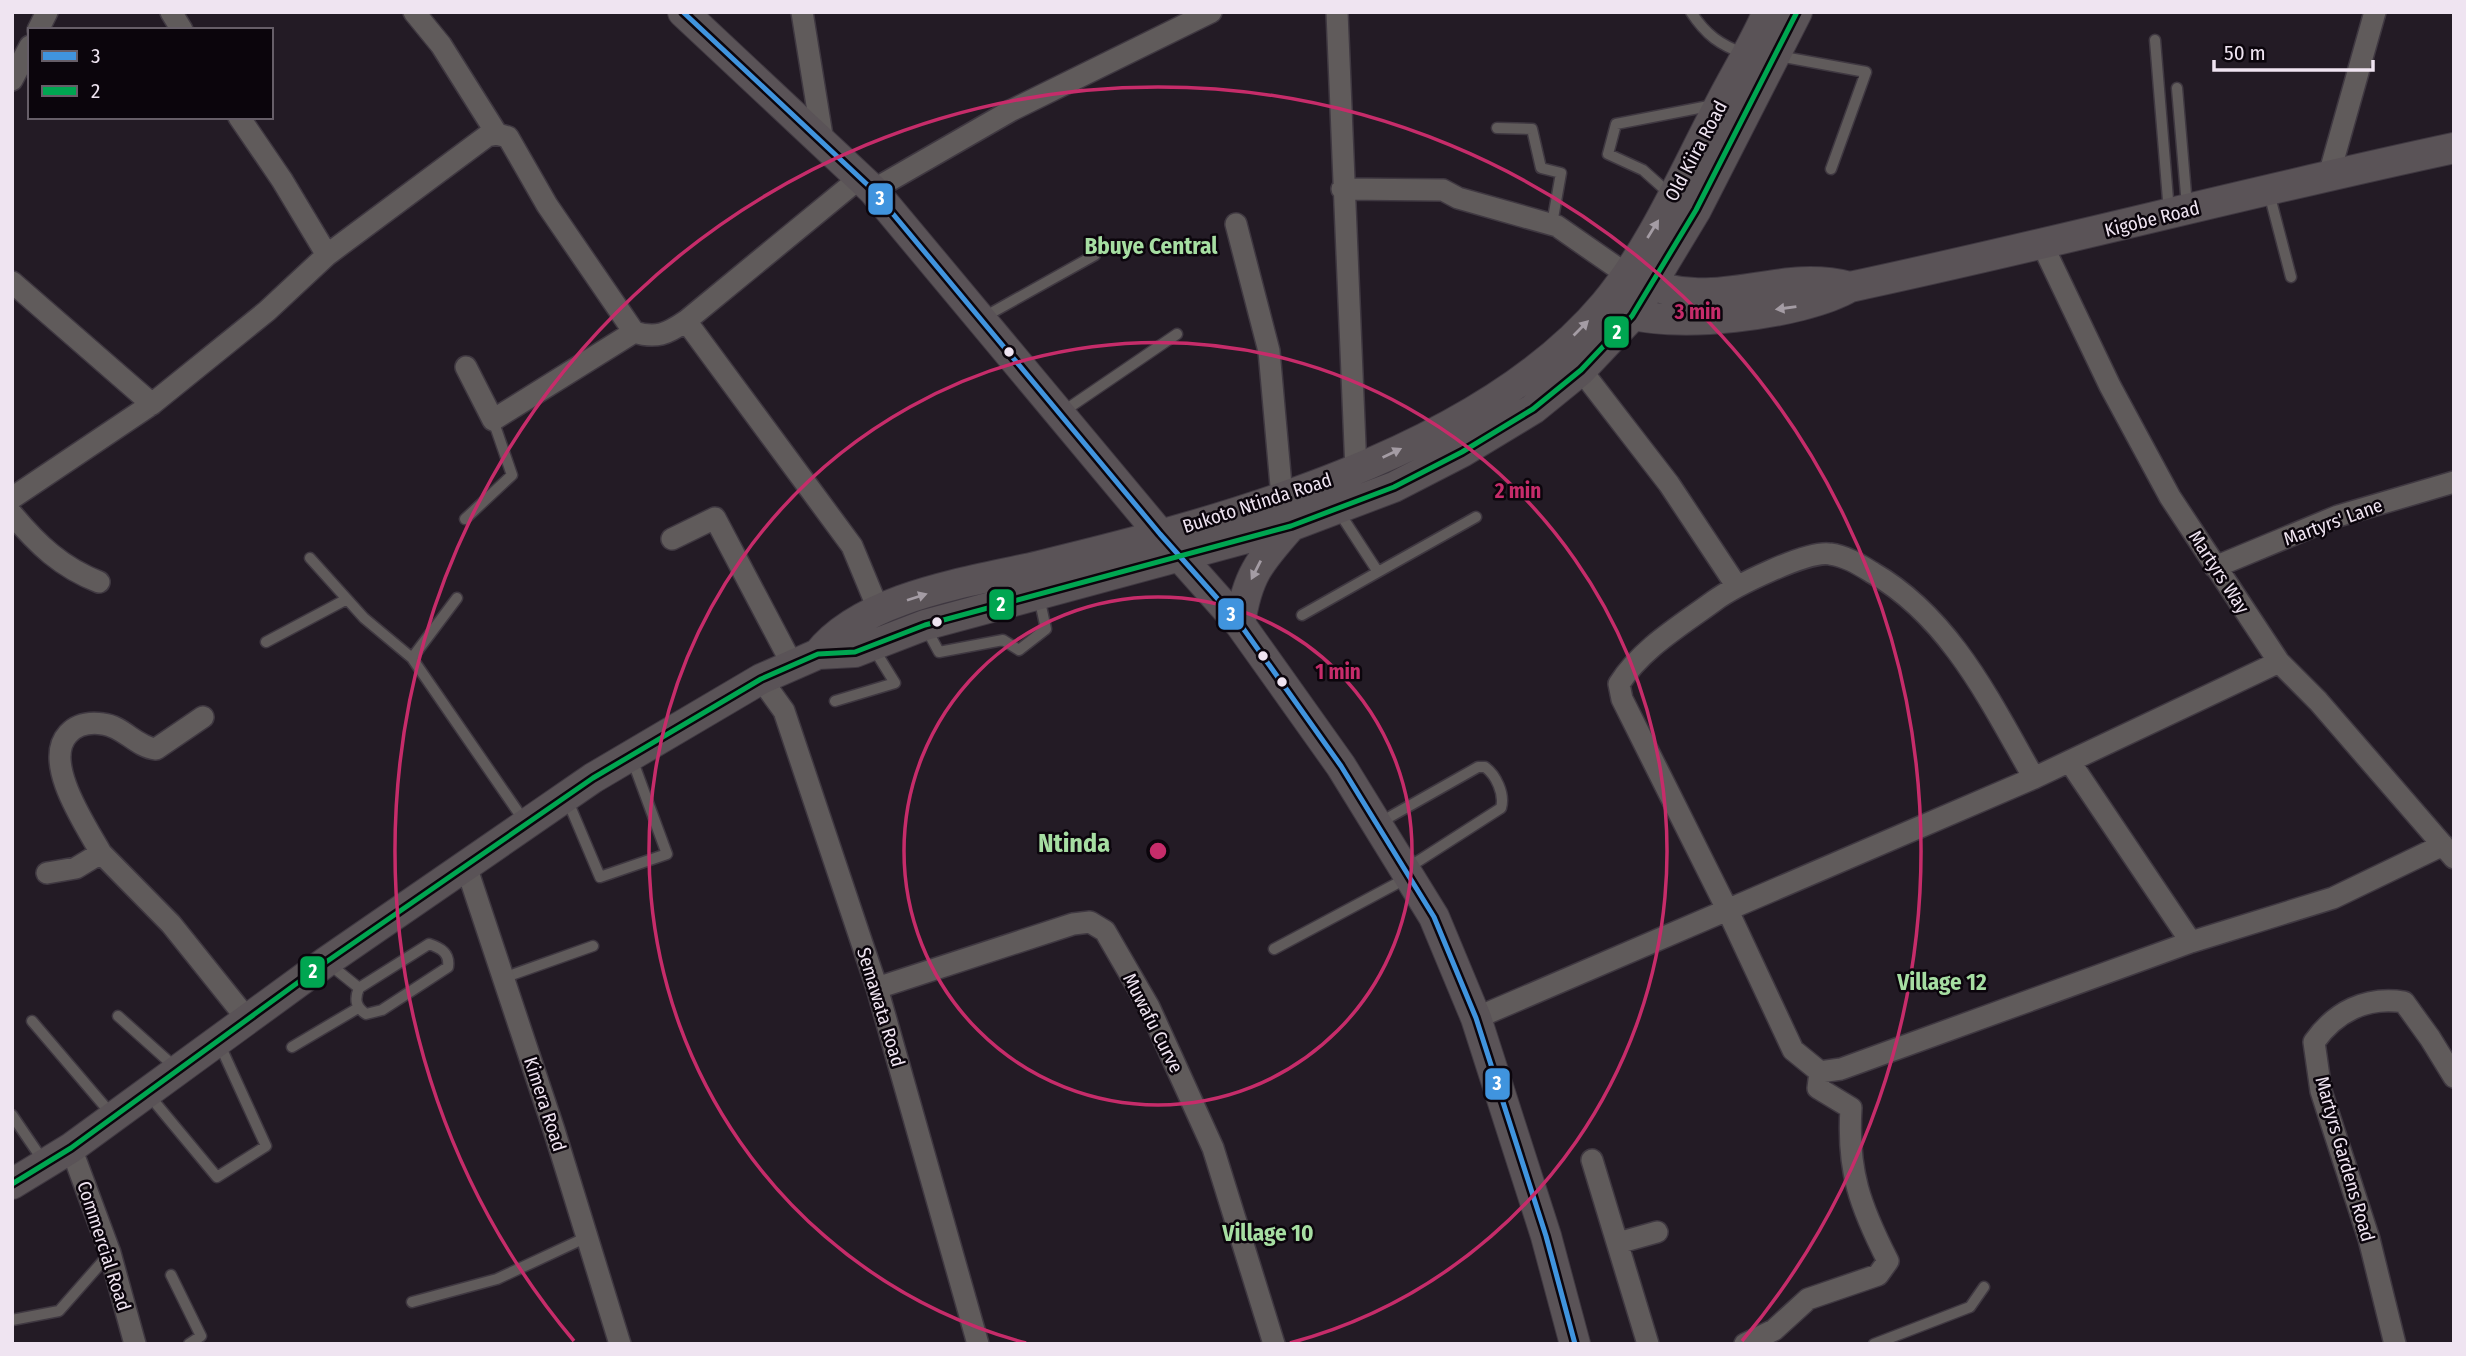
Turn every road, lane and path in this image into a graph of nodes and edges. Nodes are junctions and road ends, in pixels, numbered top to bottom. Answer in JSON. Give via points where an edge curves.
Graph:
{"nodes":[{"id":1,"x":47,"y":12,"type":"edge"},
{"id":2,"x":171,"y":12,"type":"edge"},
{"id":3,"x":414,"y":12,"type":"edge"},
{"id":4,"x":683,"y":12,"type":"edge"},
{"id":5,"x":802,"y":12,"type":"edge"},
{"id":6,"x":1337,"y":12,"type":"edge"},
{"id":7,"x":1691,"y":12,"type":"edge"},
{"id":8,"x":1768,"y":12,"type":"edge"},
{"id":9,"x":1797,"y":12,"type":"edge"},
{"id":10,"x":2375,"y":12,"type":"edge"},
{"id":11,"x":1205,"y":14,"type":"edge"},
{"id":12,"x":39,"y":28,"type":"edge"},
{"id":13,"x":181,"y":28,"type":"edge"},
{"id":14,"x":2155,"y":40,"type":"dead end"},
{"id":15,"x":28,"y":50,"type":"edge"},
{"id":16,"x":1748,"y":55,"type":"junction"},
{"id":17,"x":1777,"y":56,"type":"junction"},
{"id":18,"x":12,"y":80,"type":"edge"},
{"id":19,"x":2177,"y":88,"type":"dead end"},
{"id":20,"x":1720,"y":104,"type":"junction"},
{"id":21,"x":240,"y":119,"type":"edge"},
{"id":22,"x":1497,"y":128,"type":"dead end"},
{"id":23,"x":497,"y":134,"type":"junction"},
{"id":24,"x":823,"y":142,"type":"junction"},
{"id":25,"x":2454,"y":148,"type":"edge"},
{"id":26,"x":1831,"y":169,"type":"dead end"},
{"id":27,"x":2329,"y":174,"type":"junction"},
{"id":28,"x":867,"y":184,"type":"junction"},
{"id":29,"x":1342,"y":189,"type":"junction"},
{"id":30,"x":2268,"y":190,"type":"junction"},
{"id":31,"x":1673,"y":197,"type":"junction"},
{"id":32,"x":2178,"y":212,"type":"junction"},
{"id":33,"x":1236,"y":224,"type":"dead end"},
{"id":34,"x":1552,"y":224,"type":"junction"},
{"id":35,"x":2043,"y":246,"type":"junction"},
{"id":36,"x":327,"y":255,"type":"junction"},
{"id":37,"x":1095,"y":256,"type":"dead end"},
{"id":38,"x":2291,"y":277,"type":"dead end"},
{"id":39,"x":12,"y":282,"type":"edge"},
{"id":40,"x":1624,"y":288,"type":"junction"},
{"id":41,"x":1850,"y":288,"type":"junction"},
{"id":42,"x":1632,"y":316,"type":"junction"},
{"id":43,"x":981,"y":318,"type":"junction"},
{"id":44,"x":686,"y":321,"type":"junction"},
{"id":45,"x":634,"y":332,"type":"junction"},
{"id":46,"x":1177,"y":334,"type":"dead end"},
{"id":47,"x":466,"y":367,"type":"dead end"},
{"id":48,"x":1581,"y":370,"type":"junction"},
{"id":49,"x":152,"y":404,"type":"junction"},
{"id":50,"x":1061,"y":413,"type":"junction"},
{"id":51,"x":493,"y":420,"type":"junction"},
{"id":52,"x":1356,"y":470,"type":"junction"},
{"id":53,"x":2454,"y":482,"type":"edge"},
{"id":54,"x":1282,"y":497,"type":"junction"},
{"id":55,"x":12,"y":498,"type":"edge"},
{"id":56,"x":1338,"y":509,"type":"junction"},
{"id":57,"x":12,"y":514,"type":"edge"},
{"id":58,"x":1476,"y":517,"type":"dead end"},
{"id":59,"x":465,"y":519,"type":"dead end"},
{"id":60,"x":1291,"y":526,"type":"junction"},
{"id":61,"x":1160,"y":534,"type":"junction"},
{"id":62,"x":672,"y":539,"type":"dead end"},
{"id":63,"x":1183,"y":557,"type":"junction"},
{"id":64,"x":310,"y":558,"type":"dead end"},
{"id":65,"x":2215,"y":567,"type":"junction"},
{"id":66,"x":1378,"y":572,"type":"junction"},
{"id":67,"x":99,"y":582,"type":"dead end"},
{"id":68,"x":1737,"y":585,"type":"junction"},
{"id":69,"x":1039,"y":597,"type":"junction"},
{"id":70,"x":457,"y":598,"type":"dead end"},
{"id":71,"x":347,"y":599,"type":"junction"},
{"id":72,"x":879,"y":611,"type":"junction"},
{"id":73,"x":1302,"y":615,"type":"dead end"},
{"id":74,"x":1240,"y":624,"type":"junction"},
{"id":75,"x":925,"y":625,"type":"junction"},
{"id":76,"x":266,"y":642,"type":"dead end"},
{"id":77,"x":872,"y":647,"type":"junction"},
{"id":78,"x":412,"y":658,"type":"junction"},
{"id":79,"x":805,"y":659,"type":"junction"},
{"id":80,"x":2278,"y":662,"type":"junction"},
{"id":81,"x":761,"y":679,"type":"junction"},
{"id":82,"x":835,"y":701,"type":"dead end"},
{"id":83,"x":203,"y":717,"type":"dead end"},
{"id":84,"x":630,"y":756,"type":"junction"},
{"id":85,"x":2070,"y":762,"type":"junction"},
{"id":86,"x":2034,"y":778,"type":"junction"},
{"id":87,"x":566,"y":796,"type":"junction"},
{"id":88,"x":1379,"y":823,"type":"junction"},
{"id":89,"x":527,"y":824,"type":"junction"},
{"id":90,"x":2448,"y":851,"type":"edge"},
{"id":91,"x":101,"y":853,"type":"junction"},
{"id":92,"x":466,"y":866,"type":"junction"},
{"id":93,"x":47,"y":873,"type":"dead end"},
{"id":94,"x":1407,"y":873,"type":"junction"},
{"id":95,"x":1728,"y":911,"type":"junction"},
{"id":96,"x":2191,"y":942,"type":"junction"},
{"id":97,"x":593,"y":946,"type":"dead end"},
{"id":98,"x":1274,"y":949,"type":"dead end"},
{"id":99,"x":326,"y":962,"type":"junction"},
{"id":100,"x":503,"y":978,"type":"junction"},
{"id":101,"x":359,"y":988,"type":"junction"},
{"id":102,"x":877,"y":988,"type":"junction"},
{"id":103,"x":358,"y":1008,"type":"junction"},
{"id":104,"x":118,"y":1016,"type":"dead end"},
{"id":105,"x":1476,"y":1018,"type":"junction"},
{"id":106,"x":248,"y":1020,"type":"junction"},
{"id":107,"x":32,"y":1021,"type":"dead end"},
{"id":108,"x":219,"y":1043,"type":"junction"},
{"id":109,"x":292,"y":1047,"type":"dead end"},
{"id":110,"x":180,"y":1071,"type":"junction"},
{"id":111,"x":1820,"y":1072,"type":"junction"},
{"id":112,"x":2454,"y":1077,"type":"edge"},
{"id":113,"x":148,"y":1094,"type":"junction"},
{"id":114,"x":12,"y":1115,"type":"edge"},
{"id":115,"x":114,"y":1118,"type":"junction"},
{"id":116,"x":71,"y":1148,"type":"junction"},
{"id":117,"x":1592,"y":1160,"type":"dead end"},
{"id":118,"x":46,"y":1164,"type":"junction"},
{"id":119,"x":12,"y":1184,"type":"edge"},
{"id":120,"x":1657,"y":1232,"type":"dead end"},
{"id":121,"x":587,"y":1237,"type":"junction"},
{"id":122,"x":1618,"y":1243,"type":"junction"},
{"id":123,"x":110,"y":1253,"type":"junction"},
{"id":124,"x":172,"y":1275,"type":"dead end"},
{"id":125,"x":1984,"y":1287,"type":"dead end"},
{"id":126,"x":412,"y":1302,"type":"dead end"},
{"id":127,"x":12,"y":1320,"type":"edge"},
{"id":128,"x":135,"y":1344,"type":"edge"},
{"id":129,"x":189,"y":1344,"type":"edge"},
{"id":130,"x":620,"y":1344,"type":"edge"},
{"id":131,"x":978,"y":1344,"type":"edge"},
{"id":132,"x":1274,"y":1344,"type":"edge"},
{"id":133,"x":1575,"y":1344,"type":"edge"},
{"id":134,"x":1648,"y":1344,"type":"edge"},
{"id":135,"x":1745,"y":1344,"type":"edge"},
{"id":136,"x":1874,"y":1344,"type":"edge"},
{"id":137,"x":2395,"y":1344,"type":"edge"}],
"edges":[{"from":1,"to":12,"type":"street"},
{"from":2,"to":13,"type":"street"},
{"from":3,"to":23,"type":"street","via":[[441,45]]},
{"from":4,"to":24,"type":"main road"},
{"from":5,"to":24,"type":"street"},
{"from":6,"to":29,"type":"street"},
{"from":7,"to":16,"type":"lane","via":[[1704,33],[1722,46]]},
{"from":8,"to":16,"type":"main road","name":"Old Kiira Road"},
{"from":9,"to":17,"type":"main road","name":"Old Kiira Road"},
{"from":10,"to":27,"type":"street"},
{"from":11,"to":28,"type":"street"},
{"from":14,"to":32,"type":"lane"},
{"from":15,"to":18,"type":"street"},
{"from":16,"to":20,"type":"main road","name":"Old Kiira Road"},
{"from":17,"to":26,"type":"lane","via":[[1866,72]]},
{"from":17,"to":40,"type":"main road","name":"Old Kiira Road","via":[[1696,210]]},
{"from":19,"to":32,"type":"lane"},
{"from":20,"to":31,"type":"main road","name":"Old Kiira Road"},
{"from":20,"to":31,"type":"lane","via":[[1616,124],[1608,154],[1643,170]]},
{"from":21,"to":36,"type":"street"},
{"from":22,"to":34,"type":"lane","via":[[1532,129],[1541,167],[1561,173]]},
{"from":23,"to":36,"type":"street","via":[[459,155]]},
{"from":23,"to":45,"type":"street","via":[[508,137],[554,217]]},
{"from":24,"to":28,"type":"main road"},
{"from":25,"to":27,"type":"main road","name":"Kigobe Road"},
{"from":27,"to":30,"type":"main road","name":"Kigobe Road"},
{"from":28,"to":43,"type":"main road"},
{"from":28,"to":44,"type":"street"},
{"from":29,"to":34,"type":"street","via":[[1443,190]]},
{"from":29,"to":52,"type":"street"},
{"from":30,"to":32,"type":"main road","name":"Kigobe Road"},
{"from":30,"to":38,"type":"lane"},
{"from":40,"to":31,"type":"main road","name":"Old Kiira Road","one_way":true},
{"from":32,"to":35,"type":"main road","name":"Kigobe Road"},
{"from":33,"to":54,"type":"street","via":[[1269,351]]},
{"from":34,"to":40,"type":"street"},
{"from":35,"to":41,"type":"main road","name":"Kigobe Road"},
{"from":35,"to":65,"type":"street","name":"Martyrs Way","via":[[2116,397],[2170,497]]},
{"from":36,"to":49,"type":"street","via":[[267,311]]},
{"from":37,"to":43,"type":"lane"},
{"from":39,"to":49,"type":"street"},
{"from":40,"to":41,"type":"main road","name":"Kigobe Road","via":[[1688,295],[1810,281]]},
{"from":40,"to":42,"type":"main road","name":"Kigobe Road"},
{"from":52,"to":40,"type":"main road","name":"Bukoto Ntinda Road","one_way":true,"via":[[1448,425],[1516,384]]},
{"from":41,"to":42,"type":"main road","name":"Kigobe Road","one_way":true,"via":[[1797,306],[1709,319]]},
{"from":42,"to":48,"type":"main road","name":"Bukoto Ntinda Road"},
{"from":43,"to":50,"type":"main road"},
{"from":44,"to":45,"type":"street","via":[[667,335],[650,337]]},
{"from":44,"to":72,"type":"street","via":[[852,546]]},
{"from":45,"to":51,"type":"street"},
{"from":46,"to":50,"type":"lane"},
{"from":47,"to":51,"type":"street"},
{"from":48,"to":56,"type":"main road","name":"Bukoto Ntinda Road","via":[[1533,409],[1462,452]]},
{"from":48,"to":68,"type":"street","via":[[1669,484]]},
{"from":49,"to":55,"type":"street"},
{"from":50,"to":61,"type":"main road"},
{"from":51,"to":59,"type":"lane","via":[[512,475]]},
{"from":52,"to":54,"type":"main road","name":"Bukoto Ntinda Road"},
{"from":53,"to":65,"type":"street","name":"Martyrs' Lane","via":[[2338,516]]},
{"from":54,"to":61,"type":"main road","name":"Bukoto Ntinda Road"},
{"from":56,"to":60,"type":"main road","name":"Bukoto Ntinda Road"},
{"from":56,"to":66,"type":"lane"},
{"from":57,"to":67,"type":"street","via":[[37,545],[71,571]]},
{"from":58,"to":66,"type":"lane"},
{"from":60,"to":63,"type":"main road","name":"Bukoto Ntinda Road"},
{"from":60,"to":74,"type":"main road","one_way":true,"via":[[1258,563],[1245,594]]},
{"from":61,"to":63,"type":"main road"},
{"from":72,"to":61,"type":"main road","name":"Bukoto Ntinda Road","one_way":true,"via":[[970,582]]},
{"from":62,"to":79,"type":"street","via":[[715,518]]},
{"from":63,"to":69,"type":"main road","name":"Bukoto Ntinda Road"},
{"from":63,"to":74,"type":"main road"},
{"from":64,"to":71,"type":"lane"},
{"from":65,"to":80,"type":"street","name":"Martyrs Way"},
{"from":66,"to":73,"type":"lane"},
{"from":68,"to":86,"type":"street","via":[[1827,553],[1899,587],[1940,628],[1973,672]]},
{"from":68,"to":95,"type":"street","via":[[1631,664],[1619,684],[1622,699]]},
{"from":69,"to":75,"type":"main road","name":"Bukoto Ntinda Road"},
{"from":69,"to":75,"type":"lane","via":[[1046,629],[1019,650],[1003,640],[939,652]]},
{"from":70,"to":78,"type":"lane"},
{"from":71,"to":76,"type":"lane"},
{"from":71,"to":78,"type":"lane"},
{"from":72,"to":79,"type":"main road","name":"Bukoto Ntinda Road","via":[[846,626]]},
{"from":74,"to":88,"type":"main road"},
{"from":75,"to":77,"type":"main road","name":"Bukoto Ntinda Road"},
{"from":77,"to":79,"type":"main road","name":"Bukoto Ntinda Road"},
{"from":77,"to":82,"type":"lane","via":[[895,683]]},
{"from":78,"to":89,"type":"lane"},
{"from":79,"to":81,"type":"main road","name":"Bukoto Ntinda Road"},
{"from":80,"to":85,"type":"street"},
{"from":80,"to":90,"type":"street","name":"Martyrs Way","via":[[2318,701]]},
{"from":81,"to":84,"type":"main road","name":"Bukoto Ntinda Road"},
{"from":81,"to":102,"type":"street","name":"Semawata Road","via":[[784,711]]},
{"from":83,"to":91,"type":"street","via":[[156,748],[143,745],[114,725],[98,723],[78,725],[64,739],[59,750],[70,799]]},
{"from":84,"to":87,"type":"main road","name":"Bukoto Ntinda Road"},
{"from":84,"to":87,"type":"lane","via":[[667,854],[600,877]]},
{"from":85,"to":86,"type":"street"},
{"from":85,"to":96,"type":"street"},
{"from":86,"to":95,"type":"street"},
{"from":87,"to":89,"type":"main road","name":"Bukoto Ntinda Road"},
{"from":88,"to":94,"type":"main road"},
{"from":88,"to":94,"type":"lane","via":[[1478,767],[1485,767],[1495,778],[1501,808]]},
{"from":89,"to":92,"type":"main road","name":"Bukoto Ntinda Road"},
{"from":90,"to":96,"type":"street","via":[[2333,898]]},
{"from":91,"to":93,"type":"street","via":[[76,868]]},
{"from":91,"to":106,"type":"street","via":[[171,924]]},
{"from":92,"to":99,"type":"main road","name":"Bukoto Ntinda Road"},
{"from":92,"to":100,"type":"street","name":"Kimera Road"},
{"from":94,"to":98,"type":"lane"},
{"from":94,"to":105,"type":"main road","via":[[1434,917]]},
{"from":95,"to":105,"type":"street"},
{"from":95,"to":111,"type":"street","via":[[1793,1050]]},
{"from":96,"to":111,"type":"street","via":[[1841,1069]]},
{"from":97,"to":100,"type":"lane"},
{"from":99,"to":101,"type":"lane"},
{"from":99,"to":106,"type":"main road","name":"Bukoto Ntinda Road"},
{"from":100,"to":121,"type":"street","name":"Kimera Road"},
{"from":101,"to":103,"type":"lane","via":[[355,997]]},
{"from":101,"to":103,"type":"lane","via":[[429,944],[439,947],[449,960],[448,967],[382,1010],[366,1014]]},
{"from":102,"to":131,"type":"street","name":"Semawata Road"},
{"from":102,"to":132,"type":"street","name":"Muwafu Curve","via":[[1073,924],[1090,922],[1105,931],[1149,1007],[1213,1148]]},
{"from":103,"to":109,"type":"lane"},
{"from":104,"to":110,"type":"lane"},
{"from":105,"to":133,"type":"main road","via":[[1546,1236]]},
{"from":106,"to":108,"type":"main road","name":"Bukoto Ntinda Road"},
{"from":107,"to":115,"type":"lane"},
{"from":108,"to":110,"type":"main road","name":"Bukoto Ntinda Road"},
{"from":108,"to":113,"type":"lane","via":[[266,1146],[217,1177]]},
{"from":110,"to":113,"type":"main road","name":"Bukoto Ntinda Road"},
{"from":111,"to":135,"type":"street","via":[[1818,1088],[1851,1108],[1849,1147],[1856,1182],[1865,1216],[1888,1261],[1878,1275],[1808,1299],[1774,1330]]},
{"from":112,"to":137,"type":"street","name":"Martyrs Gardens Road","via":[[2404,1002],[2374,1001],[2341,1012],[2314,1042],[2321,1091],[2369,1239]]},
{"from":113,"to":115,"type":"main road","name":"Bukoto Ntinda Road"},
{"from":114,"to":118,"type":"lane"},
{"from":115,"to":116,"type":"main road","name":"Bukoto Ntinda Road"},
{"from":116,"to":118,"type":"main road","name":"Bukoto Ntinda Road"},
{"from":116,"to":123,"type":"street","name":"Commercial Road"},
{"from":117,"to":122,"type":"street"},
{"from":118,"to":119,"type":"main road","name":"Bukoto Ntinda Road"},
{"from":120,"to":122,"type":"street"},
{"from":121,"to":126,"type":"lane","via":[[497,1279]]},
{"from":121,"to":130,"type":"street","name":"Kimera Road"},
{"from":122,"to":134,"type":"street"},
{"from":123,"to":127,"type":"lane","via":[[59,1311]]},
{"from":123,"to":128,"type":"street","name":"Commercial Road"},
{"from":124,"to":129,"type":"lane","via":[[201,1336]]},
{"from":125,"to":136,"type":"lane","via":[[1970,1307]]}]}
